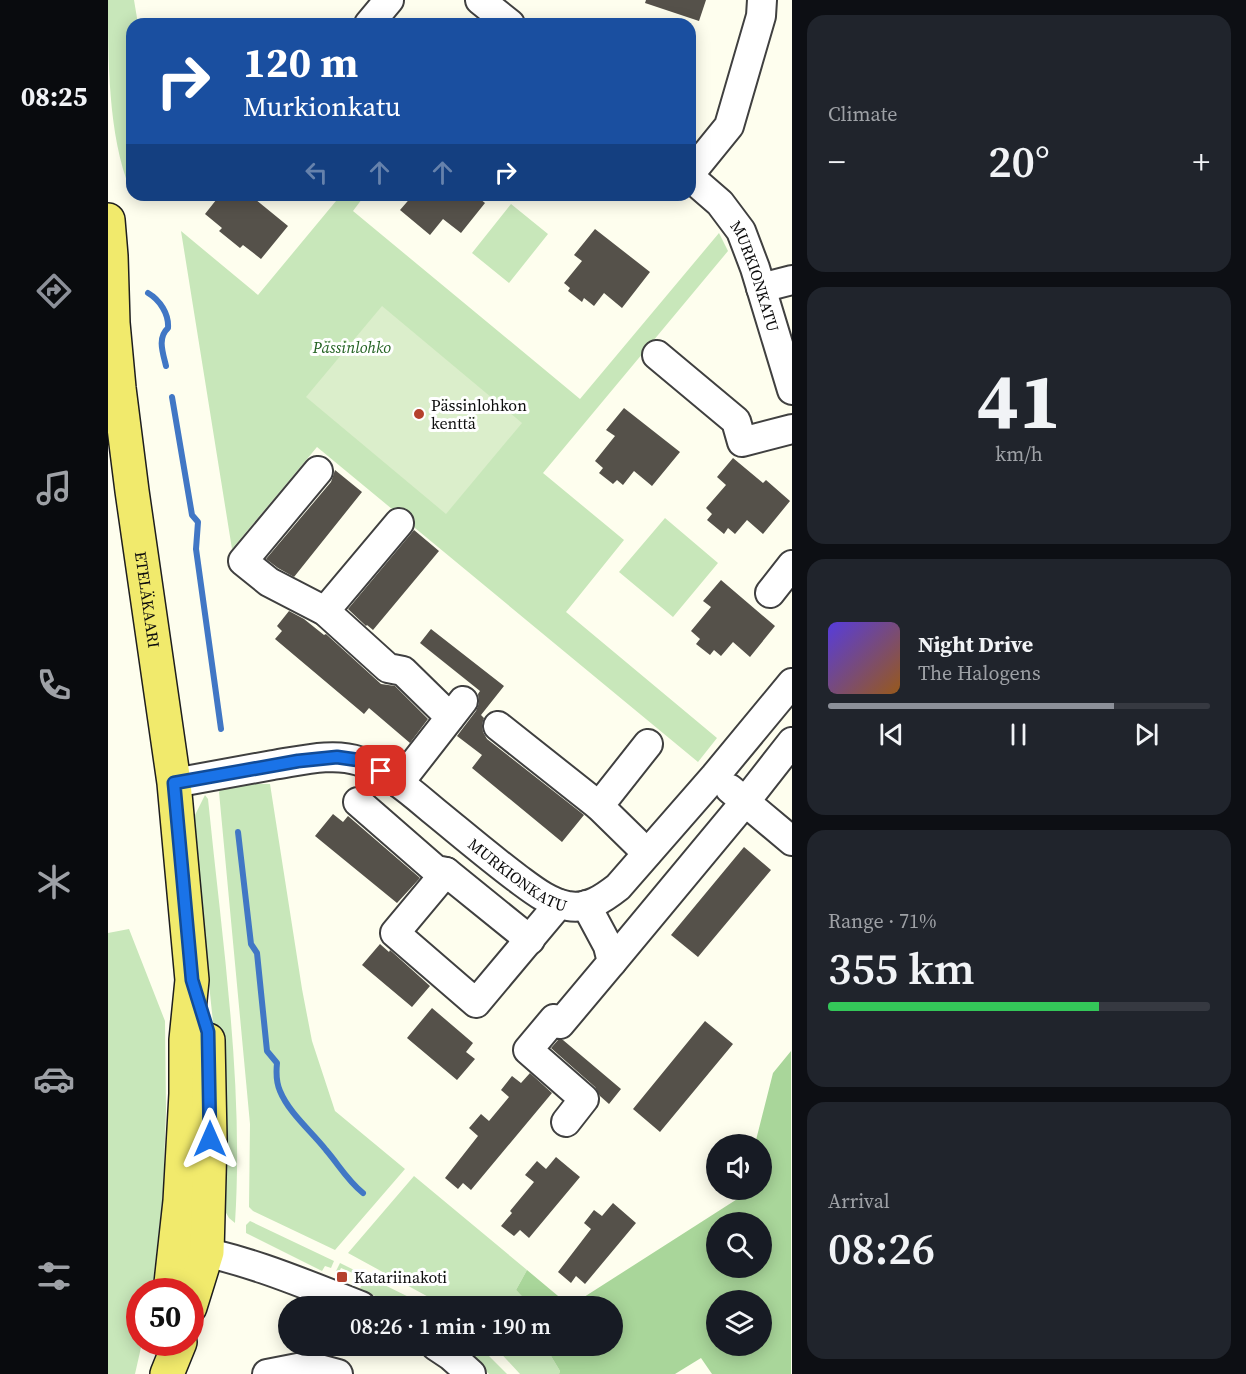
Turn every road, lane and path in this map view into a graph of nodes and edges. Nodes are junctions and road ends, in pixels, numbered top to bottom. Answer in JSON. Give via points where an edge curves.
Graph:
{"nodes":[{"id":1,"x":389,"y":0,"type":"edge"},
{"id":2,"x":762,"y":0,"type":"edge"},
{"id":3,"x":486,"y":2,"type":"edge"},
{"id":4,"x":374,"y":18,"type":"edge"},
{"id":5,"x":503,"y":18,"type":"edge"},
{"id":6,"x":696,"y":167,"type":"edge"},
{"id":7,"x":696,"y":181,"type":"edge"},
{"id":8,"x":108,"y":219,"type":"edge"},
{"id":9,"x":792,"y":280,"type":"edge"},
{"id":10,"x":761,"y":288,"type":"junction"},
{"id":11,"x":110,"y":323,"type":"edge"},
{"id":12,"x":657,"y":355,"type":"dead end"},
{"id":13,"x":792,"y":390,"type":"edge"},
{"id":14,"x":792,"y":429,"type":"edge"},
{"id":15,"x":318,"y":471,"type":"dead end"},
{"id":16,"x":399,"y":523,"type":"dead end"},
{"id":17,"x":792,"y":566,"type":"edge"},
{"id":18,"x":770,"y":593,"type":"dead end"},
{"id":19,"x":325,"y":611,"type":"junction"},
{"id":20,"x":792,"y":683,"type":"edge"},
{"id":21,"x":498,"y":726,"type":"dead end"},
{"id":22,"x":792,"y":742,"type":"edge"},
{"id":23,"x":648,"y":744,"type":"dead end"},
{"id":24,"x":715,"y":776,"type":"junction"},
{"id":25,"x":174,"y":783,"type":"junction"},
{"id":26,"x":399,"y":783,"type":"junction"},
{"id":27,"x":358,"y":802,"type":"dead end"},
{"id":28,"x":745,"y":802,"type":"junction"},
{"id":29,"x":598,"y":806,"type":"junction"},
{"id":30,"x":792,"y":841,"type":"edge"},
{"id":31,"x":647,"y":853,"type":"junction"},
{"id":32,"x":446,"y":872,"type":"junction"},
{"id":33,"x":572,"y":904,"type":"junction"},
{"id":34,"x":530,"y":940,"type":"junction"},
{"id":35,"x":612,"y":962,"type":"junction"},
{"id":36,"x":566,"y":1122,"type":"dead end"},
{"id":37,"x":191,"y":1250,"type":"junction"},
{"id":38,"x":177,"y":1278,"type":"edge"},
{"id":39,"x":191,"y":1278,"type":"edge"},
{"id":40,"x":334,"y":1296,"type":"edge"},
{"id":41,"x":160,"y":1356,"type":"edge"},
{"id":42,"x":174,"y":1356,"type":"edge"},
{"id":43,"x":452,"y":1356,"type":"edge"},
{"id":44,"x":159,"y":1374,"type":"edge"},
{"id":45,"x":167,"y":1374,"type":"edge"},
{"id":46,"x":267,"y":1374,"type":"edge"},
{"id":47,"x":338,"y":1374,"type":"edge"},
{"id":48,"x":471,"y":1374,"type":"edge"}],
"edges":[{"from":1,"to":4,"type":"street"},
{"from":2,"to":6,"type":"street","via":[[761,16],[729,126]]},
{"from":3,"to":5,"type":"street"},
{"from":7,"to":10,"type":"street","name":"MURKIONKATU","via":[[741,231]]},
{"from":8,"to":11,"type":"main road","name":"ETELÄKAARI"},
{"from":9,"to":10,"type":"street"},
{"from":10,"to":13,"type":"street","name":"MURKIONKATU"},
{"from":11,"to":25,"type":"main road","name":"ETELÄKAARI"},
{"from":12,"to":14,"type":"street","via":[[736,421],[742,442]]},
{"from":15,"to":19,"type":"street","via":[[243,561],[269,582]]},
{"from":16,"to":19,"type":"street"},
{"from":17,"to":18,"type":"street"},
{"from":19,"to":26,"type":"street","via":[[388,668],[403,671],[456,709]]},
{"from":20,"to":24,"type":"street","name":"MURKIONKATU"},
{"from":21,"to":29,"type":"street"},
{"from":22,"to":28,"type":"street"},
{"from":23,"to":29,"type":"street"},
{"from":24,"to":28,"type":"street"},
{"from":24,"to":31,"type":"street","name":"MURKIONKATU"},
{"from":25,"to":26,"type":"street","name":"MURKIONKATU","via":[[337,757],[358,760]]},
{"from":25,"to":37,"type":"main road","name":"ETELÄKAARI","via":[[192,980],[208,1032],[210,1139]]},
{"from":26,"to":33,"type":"street","name":"MURKIONKATU","via":[[536,892]]},
{"from":27,"to":32,"type":"street","via":[[436,870]]},
{"from":28,"to":30,"type":"street"},
{"from":28,"to":35,"type":"street"},
{"from":29,"to":31,"type":"street"},
{"from":31,"to":33,"type":"street","name":"MURKIONKATU","via":[[618,887],[601,899]]},
{"from":32,"to":34,"type":"street"},
{"from":32,"to":34,"type":"street","via":[[395,933],[476,1003]]},
{"from":33,"to":34,"type":"street"},
{"from":33,"to":35,"type":"street","via":[[608,946]]},
{"from":35,"to":36,"type":"street","via":[[560,1024],[554,1019],[528,1050],[584,1099]]},
{"from":37,"to":38,"type":"main road","name":"ETELÄKAARI"},
{"from":37,"to":39,"type":"main road","name":"ETELÄKAARI"},
{"from":37,"to":40,"type":"street","via":[[233,1259]]},
{"from":41,"to":44,"type":"main road"},
{"from":42,"to":45,"type":"main road"},
{"from":43,"to":48,"type":"street"},
{"from":46,"to":47,"type":"street","via":[[308,1366]]}]}
